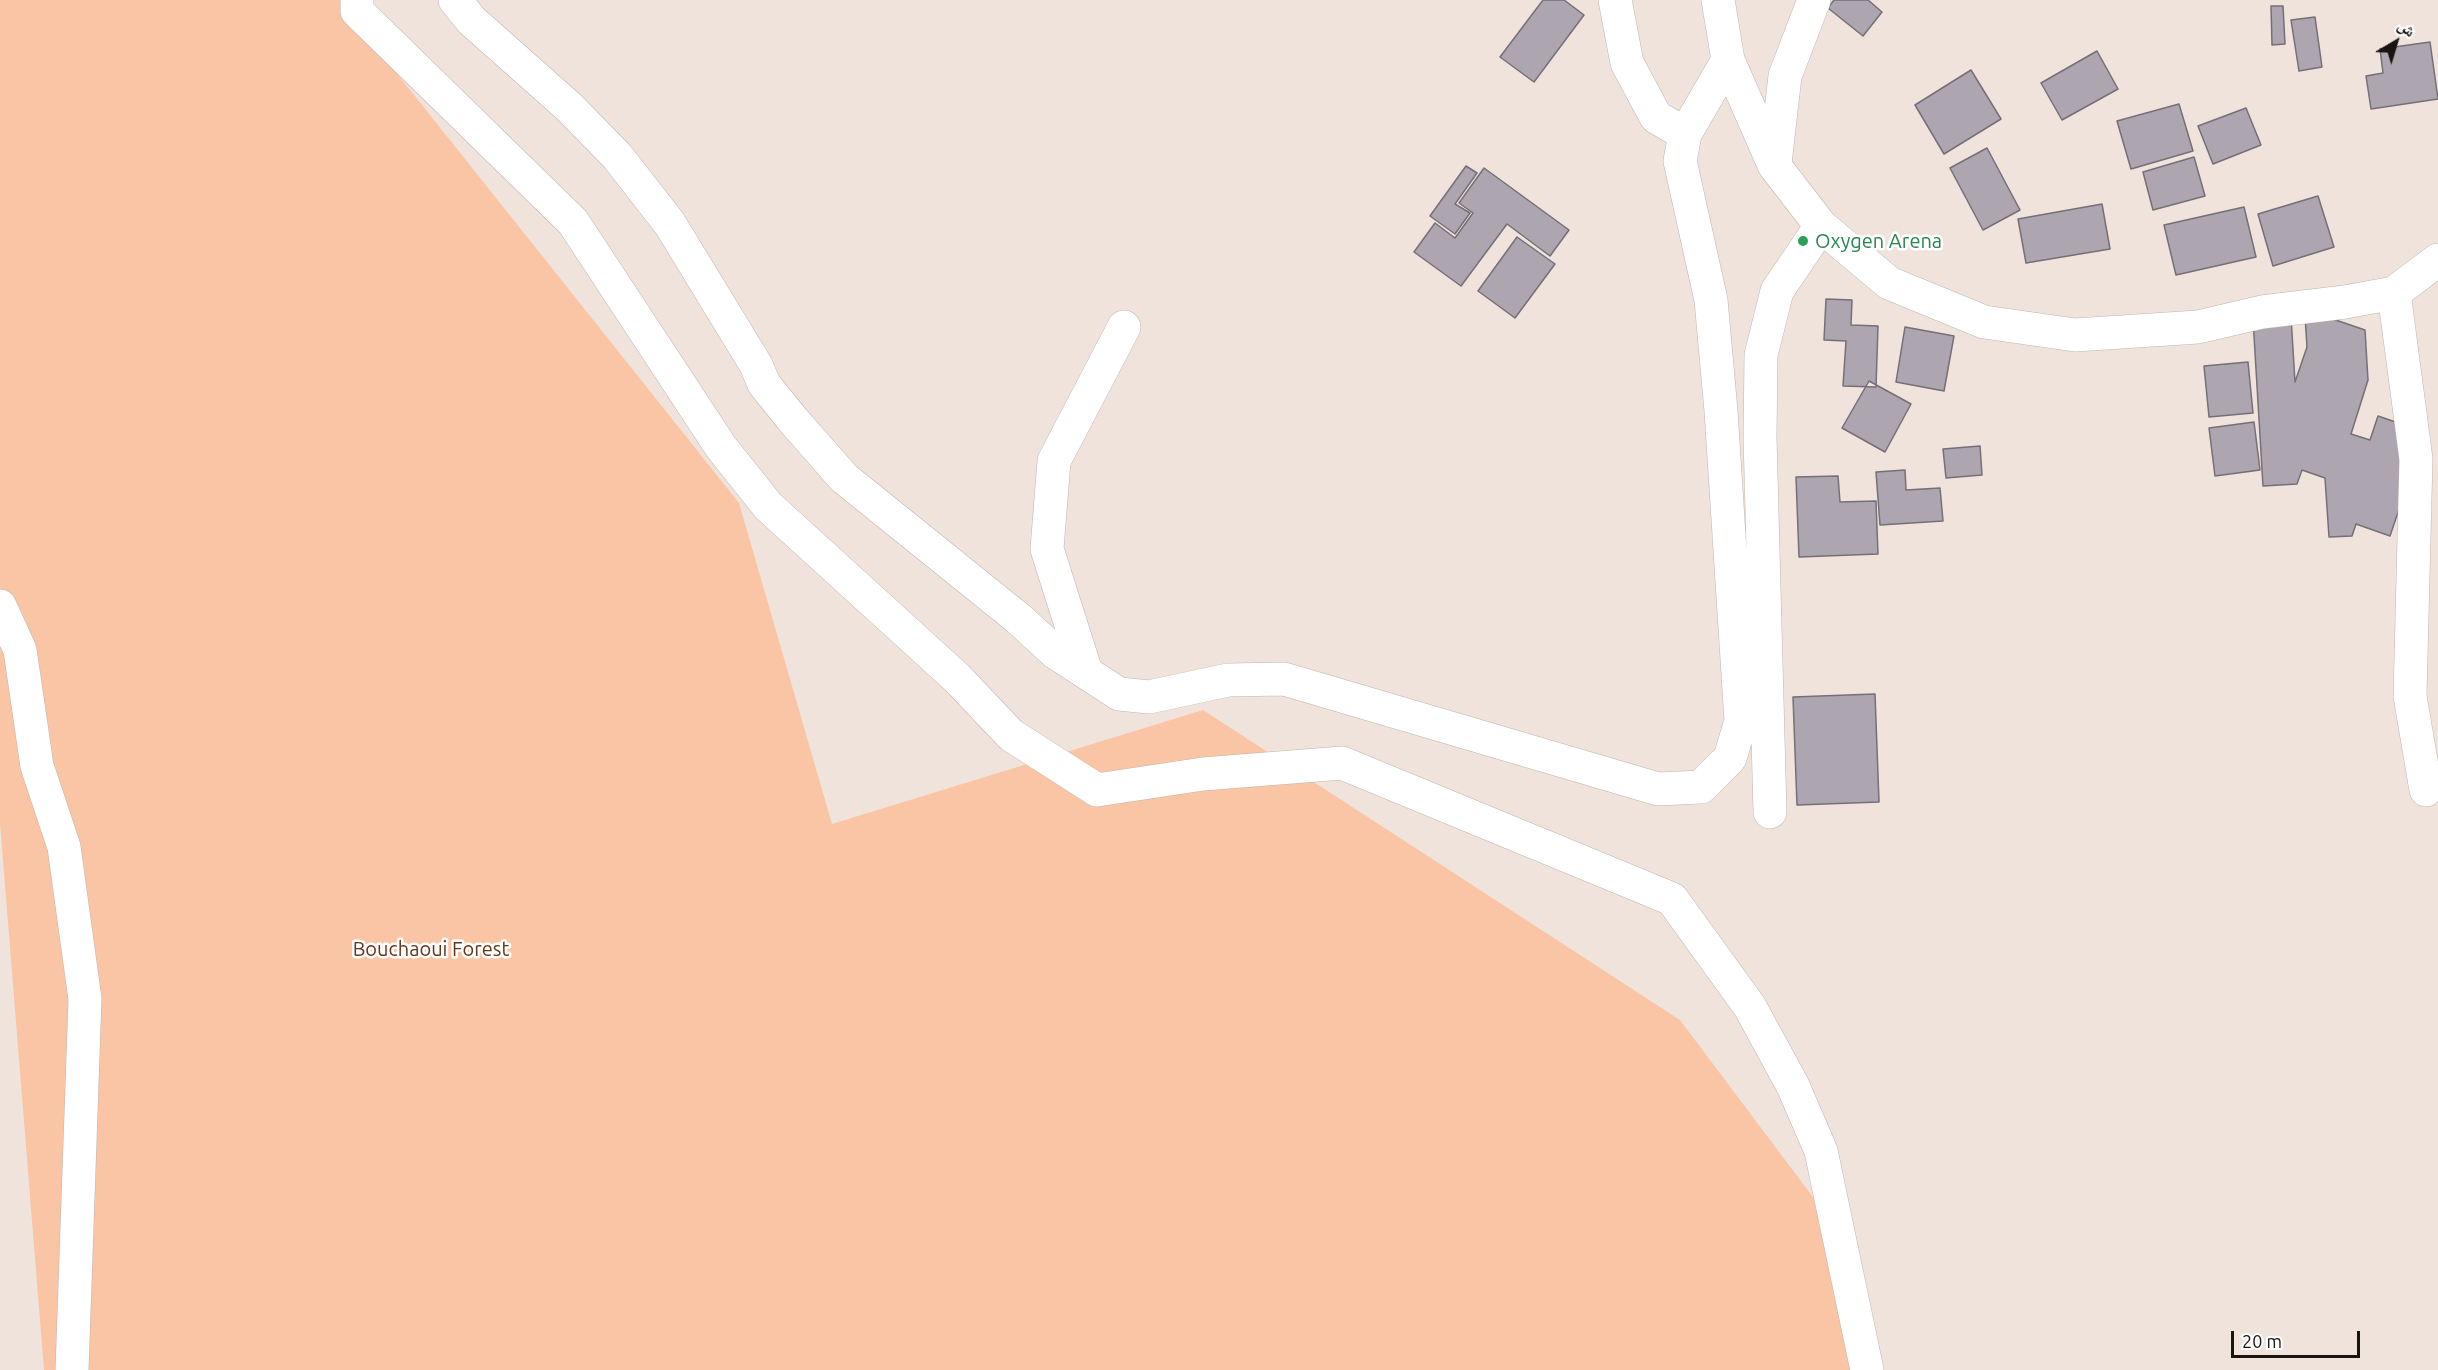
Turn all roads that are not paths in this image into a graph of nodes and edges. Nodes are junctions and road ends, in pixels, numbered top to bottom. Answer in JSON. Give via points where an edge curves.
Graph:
{"nodes":[{"id":1,"x":357,"y":0,"type":"edge"},
{"id":2,"x":455,"y":0,"type":"edge"},
{"id":3,"x":1615,"y":0,"type":"edge"},
{"id":4,"x":1718,"y":0,"type":"edge"},
{"id":5,"x":1814,"y":0,"type":"edge"},
{"id":6,"x":1728,"y":60,"type":"junction"},
{"id":7,"x":1685,"y":134,"type":"junction"},
{"id":8,"x":1774,"y":165,"type":"junction"},
{"id":9,"x":1821,"y":226,"type":"junction"},
{"id":10,"x":2438,"y":260,"type":"edge"},
{"id":11,"x":2394,"y":293,"type":"junction"},
{"id":12,"x":1124,"y":327,"type":"dead end"},
{"id":13,"x":2427,"y":460,"type":"edge"},
{"id":14,"x":0,"y":606,"type":"edge"},
{"id":15,"x":1086,"y":672,"type":"junction"},
{"id":16,"x":2426,"y":790,"type":"dead end"},
{"id":17,"x":1770,"y":812,"type":"dead end"},
{"id":18,"x":72,"y":1370,"type":"edge"},
{"id":19,"x":1867,"y":1370,"type":"edge"}],
"edges":[{"from":1,"to":19,"type":"street","via":[[357,11],[573,222],[721,447],[768,506],[957,678],[1011,735],[1097,790],[1203,774],[1342,763],[1672,899],[1750,1007],[1793,1086],[1821,1151]]},
{"from":2,"to":15,"type":"street","via":[[471,20],[569,107],[617,156],[670,224],[764,384],[844,478],[1056,653]]},
{"from":3,"to":7,"type":"street","via":[[1627,63],[1656,117]]},
{"from":4,"to":6,"type":"street"},
{"from":5,"to":8,"type":"street","via":[[1785,76]]},
{"from":6,"to":7,"type":"street"},
{"from":6,"to":8,"type":"street"},
{"from":7,"to":15,"type":"street","via":[[1680,161],[1711,300],[1741,721],[1730,758],[1701,787],[1659,789],[1284,680],[1228,680],[1149,697],[1119,693]]},
{"from":8,"to":9,"type":"street"},
{"from":9,"to":11,"type":"street","via":[[1888,283],[1984,322],[2075,335],[2198,327],[2262,312]]},
{"from":9,"to":17,"type":"street","via":[[1777,291],[1761,355]]},
{"from":10,"to":11,"type":"street"},
{"from":11,"to":13,"type":"street"},
{"from":12,"to":15,"type":"street","via":[[1054,461],[1047,549]]},
{"from":13,"to":16,"type":"street","via":[[2410,696]]},
{"from":14,"to":18,"type":"street","via":[[21,650],[37,766],[64,847],[85,999]]}]}
